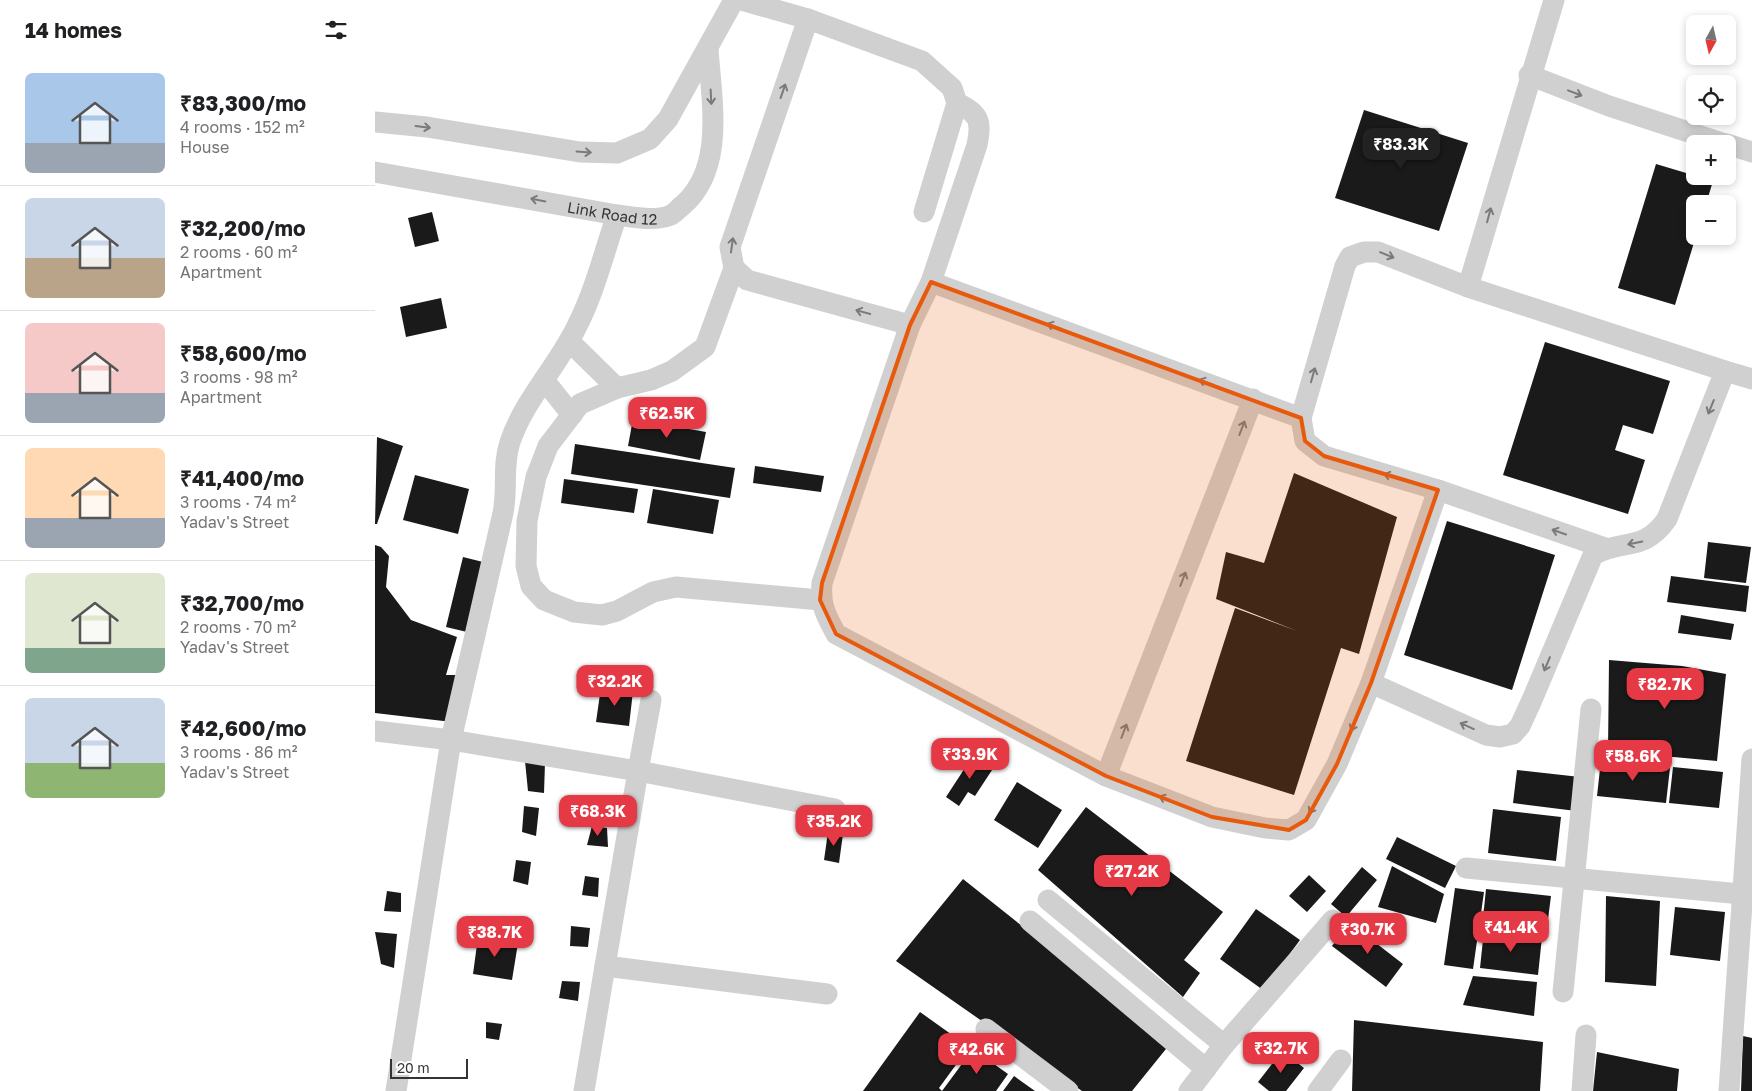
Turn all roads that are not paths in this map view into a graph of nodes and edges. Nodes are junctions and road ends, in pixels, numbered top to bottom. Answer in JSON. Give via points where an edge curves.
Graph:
{"nodes":[{"id":1,"x":734,"y":0,"type":"edge"},
{"id":2,"x":741,"y":0,"type":"edge"},
{"id":3,"x":1554,"y":0,"type":"edge"},
{"id":4,"x":808,"y":19,"type":"junction"},
{"id":5,"x":708,"y":48,"type":"junction"},
{"id":6,"x":1529,"y":76,"type":"junction"},
{"id":7,"x":957,"y":103,"type":"junction"},
{"id":8,"x":375,"y":122,"type":"edge"},
{"id":9,"x":1698,"y":135,"type":"edge"},
{"id":10,"x":1736,"y":147,"type":"edge"},
{"id":11,"x":1752,"y":152,"type":"edge"},
{"id":12,"x":375,"y":172,"type":"edge"},
{"id":13,"x":924,"y":212,"type":"dead end"},
{"id":14,"x":617,"y":215,"type":"junction"},
{"id":15,"x":734,"y":268,"type":"junction"},
{"id":16,"x":931,"y":282,"type":"junction"},
{"id":17,"x":1468,"y":287,"type":"junction"},
{"id":18,"x":910,"y":325,"type":"junction"},
{"id":19,"x":569,"y":341,"type":"junction"},
{"id":20,"x":1725,"y":371,"type":"junction"},
{"id":21,"x":1752,"y":379,"type":"edge"},
{"id":22,"x":545,"y":380,"type":"junction"},
{"id":23,"x":617,"y":388,"type":"junction"},
{"id":24,"x":1253,"y":399,"type":"junction"},
{"id":25,"x":572,"y":415,"type":"junction"},
{"id":26,"x":1301,"y":418,"type":"junction"},
{"id":27,"x":1438,"y":490,"type":"junction"},
{"id":28,"x":1605,"y":548,"type":"junction"},
{"id":29,"x":820,"y":600,"type":"junction"},
{"id":30,"x":1371,"y":683,"type":"junction"},
{"id":31,"x":651,"y":700,"type":"dead end"},
{"id":32,"x":1591,"y":709,"type":"dead end"},
{"id":33,"x":375,"y":731,"type":"edge"},
{"id":34,"x":451,"y":740,"type":"junction"},
{"id":35,"x":1752,"y":759,"type":"edge"},
{"id":36,"x":638,"y":771,"type":"junction"},
{"id":37,"x":1107,"y":776,"type":"junction"},
{"id":38,"x":835,"y":809,"type":"dead end"},
{"id":39,"x":1466,"y":868,"type":"dead end"},
{"id":40,"x":1575,"y":880,"type":"junction"},
{"id":41,"x":1747,"y":895,"type":"edge"},
{"id":42,"x":1048,"y":900,"type":"dead end"},
{"id":43,"x":1333,"y":920,"type":"dead end"},
{"id":44,"x":1030,"y":921,"type":"dead end"},
{"id":45,"x":605,"y":966,"type":"junction"},
{"id":46,"x":1563,"y":992,"type":"dead end"},
{"id":47,"x":827,"y":994,"type":"dead end"},
{"id":48,"x":986,"y":1030,"type":"dead end"},
{"id":49,"x":1586,"y":1035,"type":"dead end"},
{"id":50,"x":1223,"y":1045,"type":"junction"},
{"id":51,"x":1341,"y":1060,"type":"dead end"},
{"id":52,"x":1206,"y":1069,"type":"junction"},
{"id":53,"x":396,"y":1091,"type":"edge"},
{"id":54,"x":584,"y":1091,"type":"edge"},
{"id":55,"x":1068,"y":1091,"type":"edge"},
{"id":56,"x":1189,"y":1091,"type":"edge"},
{"id":57,"x":1318,"y":1091,"type":"edge"},
{"id":58,"x":1582,"y":1091,"type":"edge"},
{"id":59,"x":1729,"y":1091,"type":"edge"}],
"edges":[{"from":1,"to":5,"type":"street"},
{"from":2,"to":4,"type":"street"},
{"from":3,"to":6,"type":"street"},
{"from":4,"to":7,"type":"street","via":[[922,61],[952,88]]},
{"from":15,"to":4,"type":"street","one_way":true,"via":[[730,247]]},
{"from":8,"to":5,"type":"street","one_way":true,"via":[[427,127],[580,152],[617,153],[649,140],[668,119]]},
{"from":5,"to":14,"type":"street","name":"Link Road 12","one_way":true,"via":[[712,129],[709,167],[694,195],[671,215],[645,218]]},
{"from":6,"to":9,"type":"street","one_way":true},
{"from":17,"to":6,"type":"street","one_way":true},
{"from":7,"to":13,"type":"street"},
{"from":7,"to":16,"type":"street","via":[[973,111],[979,120],[980,131]]},
{"from":10,"to":11,"type":"street"},
{"from":14,"to":12,"type":"street","name":"Link Road 12","one_way":true},
{"from":14,"to":19,"type":"street","via":[[592,294]]},
{"from":18,"to":15,"type":"street","one_way":true,"via":[[747,280]]},
{"from":15,"to":23,"type":"street","via":[[705,347],[672,371]]},
{"from":16,"to":18,"type":"street"},
{"from":24,"to":16,"type":"street","one_way":true},
{"from":17,"to":20,"type":"street"},
{"from":26,"to":17,"type":"street","one_way":true,"via":[[1349,257],[1363,252],[1378,252]]},
{"from":18,"to":29,"type":"street","via":[[822,583]]},
{"from":19,"to":22,"type":"street"},
{"from":19,"to":23,"type":"street"},
{"from":20,"to":21,"type":"street"},
{"from":20,"to":28,"type":"street","one_way":true,"via":[[1667,519],[1656,534],[1641,543]]},
{"from":22,"to":25,"type":"street"},
{"from":22,"to":34,"type":"street","via":[[510,442],[504,468],[507,493]]},
{"from":23,"to":25,"type":"street","via":[[580,404]]},
{"from":24,"to":26,"type":"street"},
{"from":37,"to":24,"type":"street","one_way":true},
{"from":25,"to":29,"type":"street","via":[[548,446],[536,477],[527,521],[526,566],[531,586],[544,600],[574,612],[602,614],[617,611],[653,592],[676,588]]},
{"from":27,"to":26,"type":"street","one_way":true,"via":[[1324,456],[1305,441]]},
{"from":28,"to":27,"type":"street","one_way":true},
{"from":27,"to":30,"type":"street"},
{"from":28,"to":30,"type":"street","one_way":true,"via":[[1593,555],[1521,726],[1513,734],[1500,737],[1486,735]]},
{"from":29,"to":37,"type":"street","via":[[836,634]]},
{"from":30,"to":37,"type":"street","one_way":true,"via":[[1323,790],[1306,820],[1289,830],[1213,817]]},
{"from":31,"to":36,"type":"street"},
{"from":32,"to":40,"type":"street"},
{"from":33,"to":34,"type":"street"},
{"from":34,"to":36,"type":"street"},
{"from":34,"to":53,"type":"street"},
{"from":35,"to":41,"type":"street"},
{"from":36,"to":38,"type":"street"},
{"from":36,"to":45,"type":"street"},
{"from":39,"to":40,"type":"street"},
{"from":40,"to":41,"type":"street"},
{"from":40,"to":46,"type":"street"},
{"from":41,"to":59,"type":"street"},
{"from":42,"to":50,"type":"street"},
{"from":43,"to":50,"type":"street"},
{"from":44,"to":52,"type":"street"},
{"from":45,"to":47,"type":"street"},
{"from":45,"to":54,"type":"street"},
{"from":48,"to":55,"type":"street"},
{"from":49,"to":58,"type":"street"},
{"from":50,"to":52,"type":"street"},
{"from":51,"to":57,"type":"street"},
{"from":52,"to":56,"type":"street"}]}
